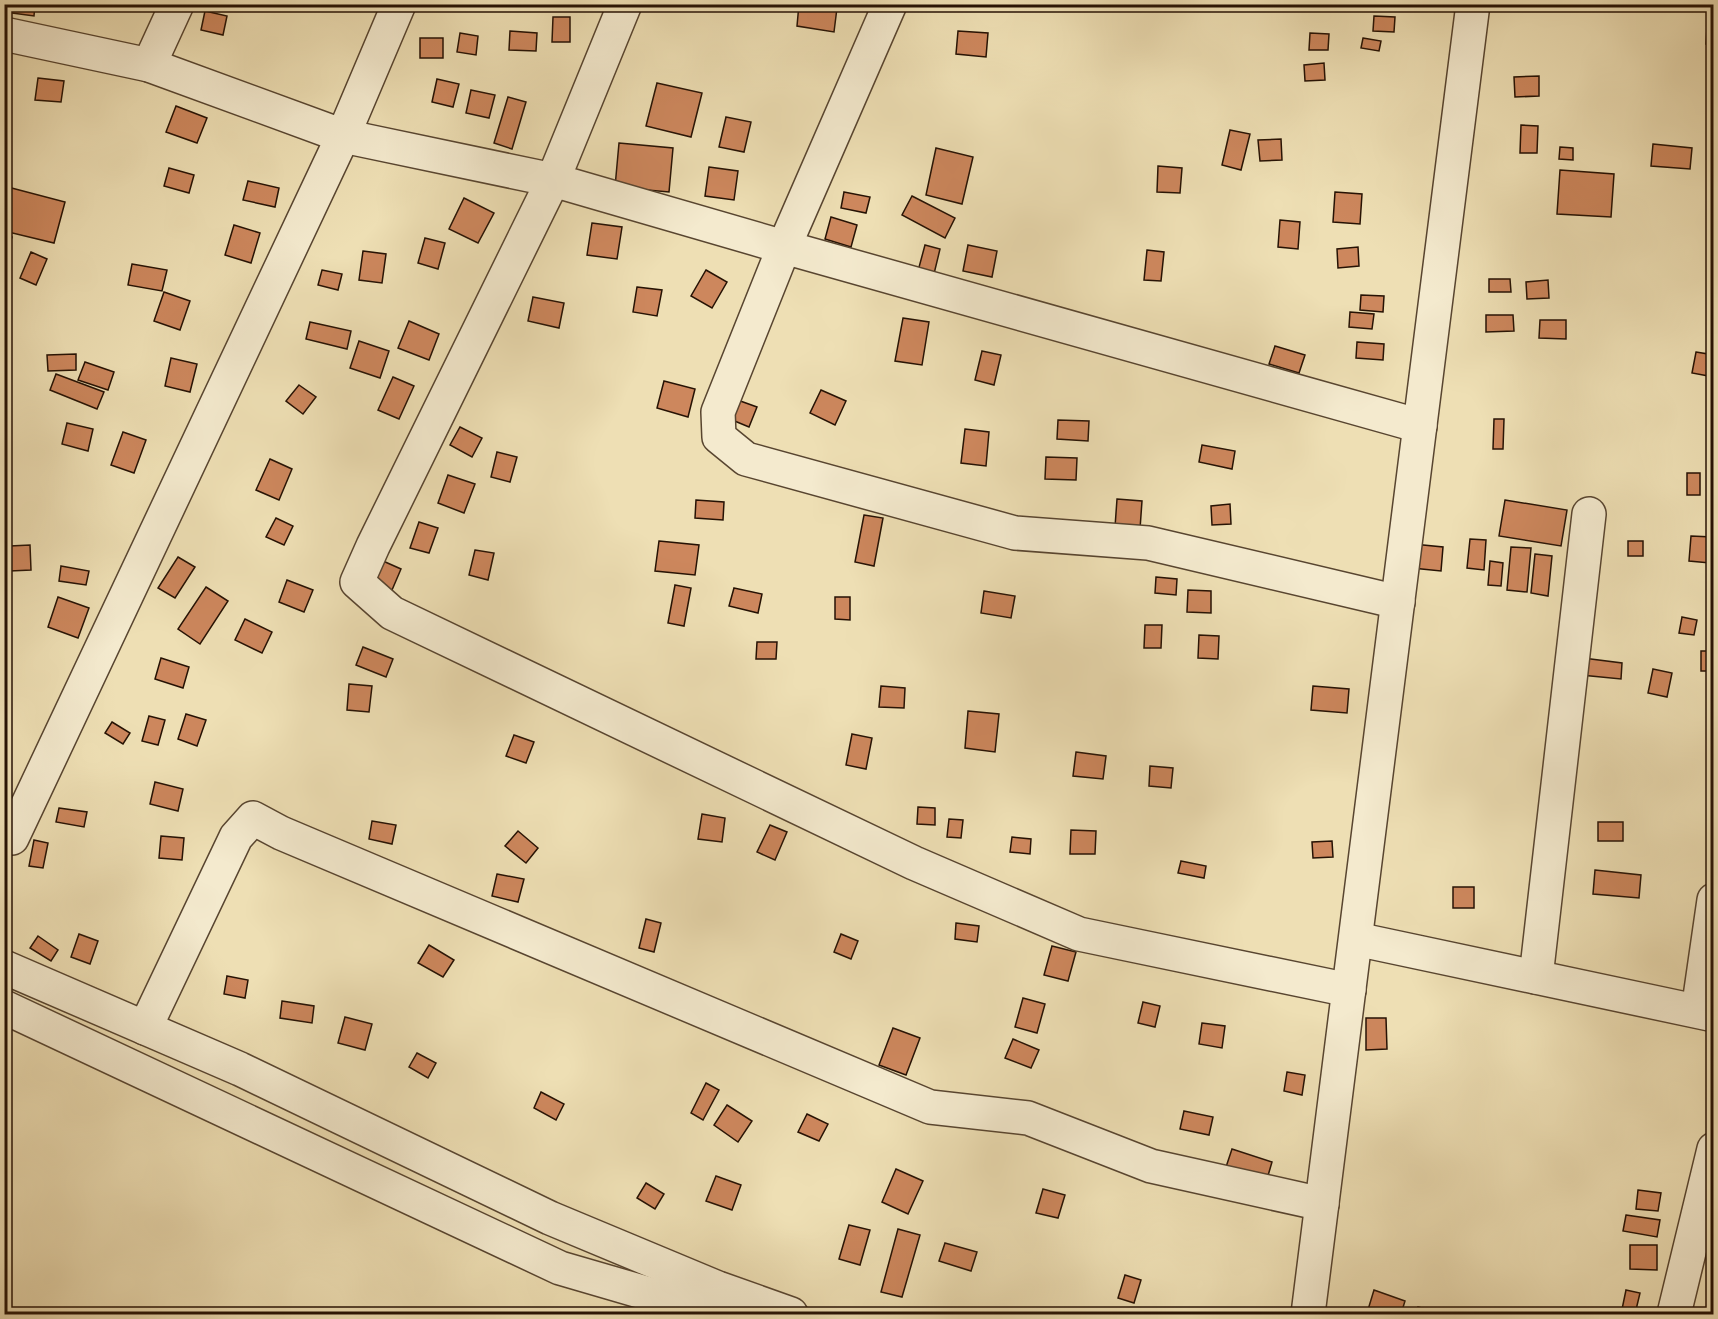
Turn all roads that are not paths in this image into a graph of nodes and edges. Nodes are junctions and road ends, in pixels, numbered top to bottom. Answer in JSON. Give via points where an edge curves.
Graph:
{"nodes":[{"id":1,"x":177,"y":4,"type":"edge"},
{"id":2,"x":399,"y":4,"type":"edge"},
{"id":3,"x":625,"y":4,"type":"edge"},
{"id":4,"x":890,"y":4,"type":"edge"},
{"id":5,"x":1473,"y":4,"type":"edge"},
{"id":6,"x":4,"y":34,"type":"edge"},
{"id":7,"x":149,"y":64,"type":"junction"},
{"id":8,"x":343,"y":136,"type":"junction"},
{"id":9,"x":553,"y":180,"type":"junction"},
{"id":10,"x":784,"y":247,"type":"junction"},
{"id":11,"x":1420,"y":426,"type":"junction"},
{"id":12,"x":1589,"y":514,"type":"dead end"},
{"id":13,"x":1398,"y":602,"type":"junction"},
{"id":14,"x":12,"y":838,"type":"dead end"},
{"id":15,"x":1713,"y":900,"type":"edge"},
{"id":16,"x":1356,"y":939,"type":"junction"},
{"id":17,"x":4,"y":967,"type":"edge"},
{"id":18,"x":1536,"y":977,"type":"junction"},
{"id":19,"x":1349,"y":990,"type":"junction"},
{"id":20,"x":4,"y":1007,"type":"edge"},
{"id":21,"x":1706,"y":1013,"type":"edge"},
{"id":22,"x":145,"y":1028,"type":"junction"},
{"id":23,"x":1713,"y":1149,"type":"edge"},
{"id":24,"x":1322,"y":1204,"type":"junction"},
{"id":25,"x":718,"y":1314,"type":"edge"},
{"id":26,"x":791,"y":1314,"type":"edge"},
{"id":27,"x":1308,"y":1314,"type":"edge"},
{"id":28,"x":1674,"y":1314,"type":"edge"}],
"edges":[{"from":1,"to":7,"type":"street"},
{"from":2,"to":8,"type":"street"},
{"from":3,"to":9,"type":"street"},
{"from":4,"to":10,"type":"street"},
{"from":5,"to":11,"type":"street"},
{"from":6,"to":7,"type":"street"},
{"from":7,"to":8,"type":"street"},
{"from":8,"to":9,"type":"street"},
{"from":8,"to":14,"type":"street"},
{"from":9,"to":10,"type":"street"},
{"from":9,"to":19,"type":"street","via":[[357,582],[392,613],[914,863],[1080,934]]},
{"from":10,"to":11,"type":"street"},
{"from":10,"to":13,"type":"street","via":[[718,412],[719,437],[746,459],[1015,533],[1148,543]]},
{"from":11,"to":13,"type":"street"},
{"from":12,"to":18,"type":"street"},
{"from":13,"to":16,"type":"street"},
{"from":15,"to":21,"type":"street"},
{"from":16,"to":18,"type":"street"},
{"from":16,"to":19,"type":"street"},
{"from":17,"to":22,"type":"street"},
{"from":18,"to":21,"type":"street"},
{"from":19,"to":24,"type":"street"},
{"from":20,"to":25,"type":"street","via":[[560,1268]]},
{"from":22,"to":24,"type":"street","via":[[236,837],[253,818],[930,1107],[1028,1118],[1151,1166]]},
{"from":22,"to":26,"type":"street","via":[[240,1069],[550,1218]]},
{"from":23,"to":28,"type":"street"},
{"from":24,"to":27,"type":"street"}]}
